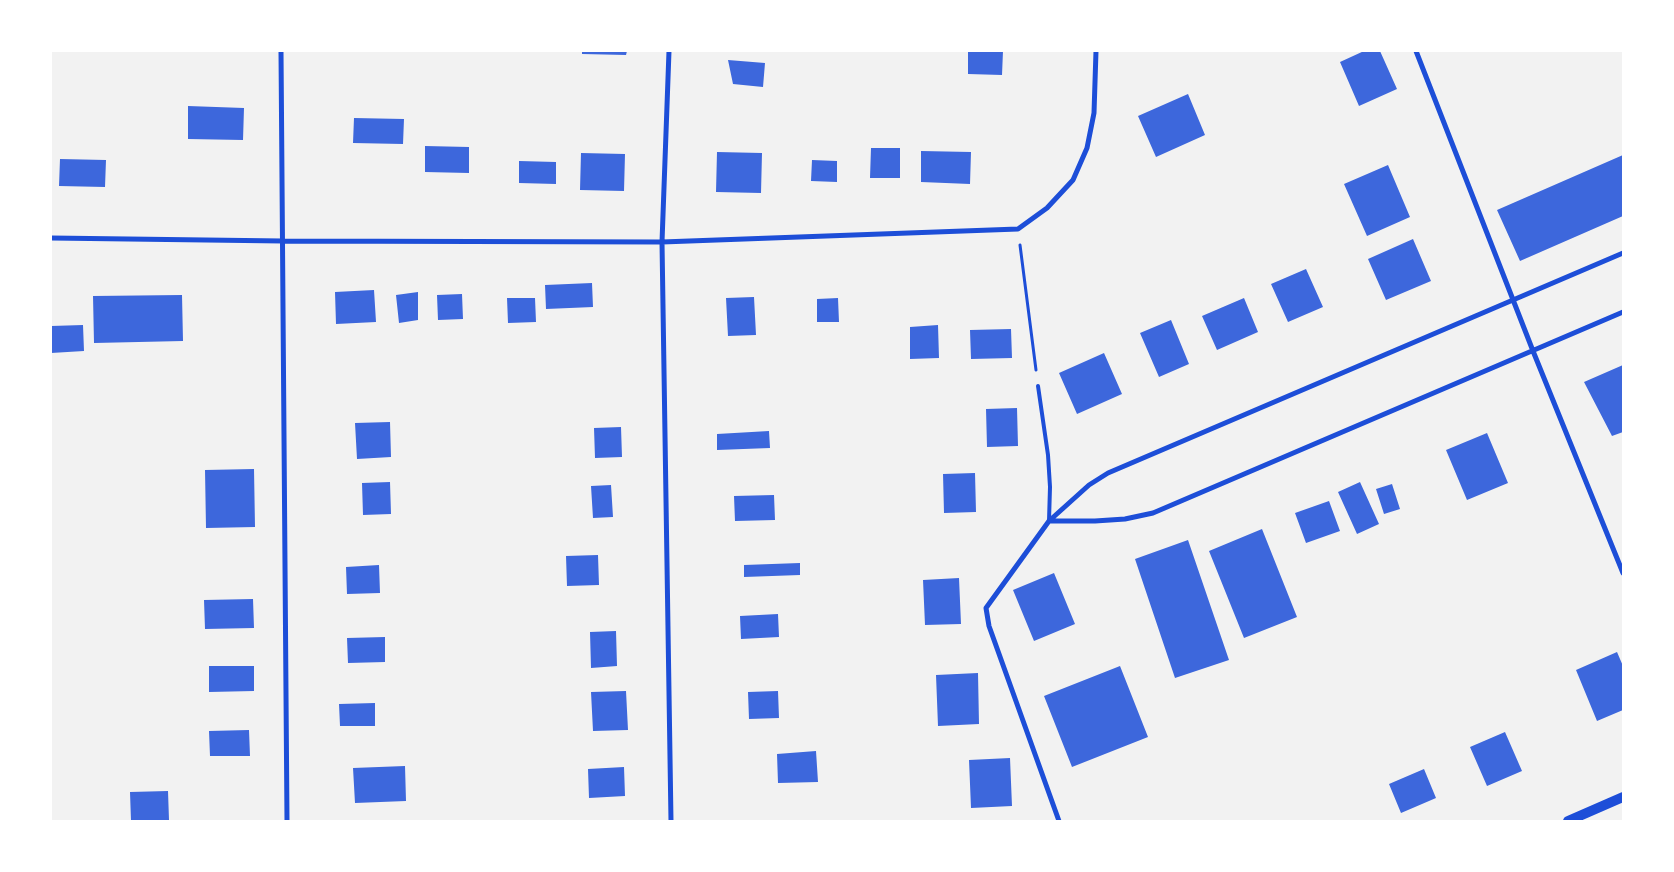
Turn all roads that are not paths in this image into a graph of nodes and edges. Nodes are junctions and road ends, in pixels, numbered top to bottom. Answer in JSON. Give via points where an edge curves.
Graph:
{"nodes":[{"id":1,"x":280,"y":51,"type":"edge"},
{"id":2,"x":669,"y":51,"type":"edge"},
{"id":3,"x":1096,"y":51,"type":"edge"},
{"id":4,"x":1416,"y":51,"type":"edge"},
{"id":5,"x":51,"y":238,"type":"edge"},
{"id":6,"x":283,"y":241,"type":"junction"},
{"id":7,"x":662,"y":242,"type":"junction"},
{"id":8,"x":1623,"y":253,"type":"edge"},
{"id":9,"x":1513,"y":301,"type":"junction"},
{"id":10,"x":1623,"y":312,"type":"edge"},
{"id":11,"x":1533,"y":351,"type":"junction"},
{"id":12,"x":1038,"y":386,"type":"road end"},
{"id":13,"x":1049,"y":521,"type":"junction"},
{"id":14,"x":1623,"y":573,"type":"edge"},
{"id":15,"x":1623,"y":797,"type":"edge"},
{"id":16,"x":287,"y":821,"type":"edge"},
{"id":17,"x":671,"y":821,"type":"edge"},
{"id":18,"x":1060,"y":821,"type":"edge"},
{"id":19,"x":1568,"y":821,"type":"edge"}],
"edges":[{"from":1,"to":6,"type":"street"},
{"from":2,"to":7,"type":"street"},
{"from":3,"to":7,"type":"street","via":[[1094,113],[1087,148],[1072,180],[1047,208],[1018,230]]},
{"from":4,"to":9,"type":"street"},
{"from":5,"to":6,"type":"street"},
{"from":6,"to":7,"type":"street"},
{"from":6,"to":16,"type":"street"},
{"from":7,"to":17,"type":"street"},
{"from":8,"to":9,"type":"street"},
{"from":9,"to":11,"type":"street"},
{"from":9,"to":13,"type":"street","via":[[1108,473],[1089,484]]},
{"from":10,"to":11,"type":"street"},
{"from":11,"to":13,"type":"street","via":[[1153,512],[1125,520]]},
{"from":11,"to":14,"type":"street"},
{"from":12,"to":13,"type":"lane","via":[[1048,456]]},
{"from":13,"to":18,"type":"street","via":[[986,608],[989,626]]},
{"from":15,"to":19,"type":"main road"}]}
